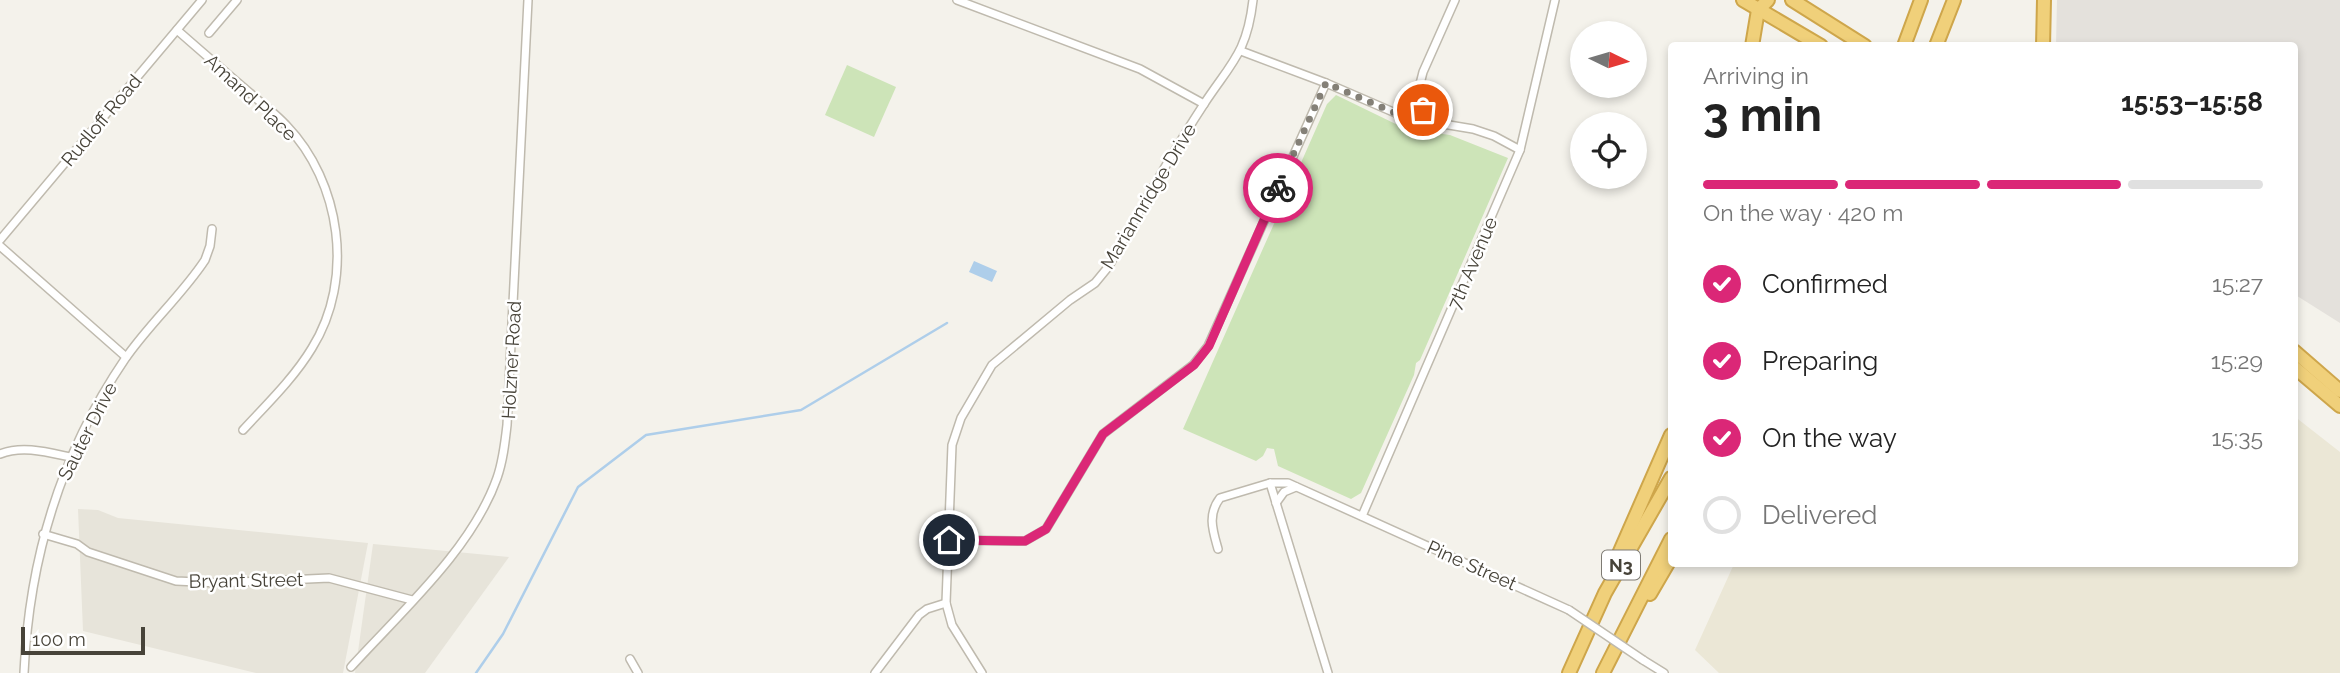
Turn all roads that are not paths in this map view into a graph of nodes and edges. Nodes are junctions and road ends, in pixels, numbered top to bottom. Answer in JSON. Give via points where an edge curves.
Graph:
{"nodes":[{"id":1,"x":202,"y":0,"type":"edge"},
{"id":2,"x":237,"y":0,"type":"edge"},
{"id":3,"x":528,"y":0,"type":"edge"},
{"id":4,"x":957,"y":0,"type":"edge"},
{"id":5,"x":1253,"y":0,"type":"edge"},
{"id":6,"x":1455,"y":0,"type":"edge"},
{"id":7,"x":1555,"y":0,"type":"edge"},
{"id":8,"x":1743,"y":0,"type":"edge"},
{"id":9,"x":1768,"y":0,"type":"edge"},
{"id":10,"x":1792,"y":0,"type":"edge"},
{"id":11,"x":1921,"y":0,"type":"edge"},
{"id":12,"x":1954,"y":0,"type":"edge"},
{"id":13,"x":2044,"y":0,"type":"edge"},
{"id":14,"x":1758,"y":10,"type":"junction"},
{"id":15,"x":177,"y":30,"type":"junction"},
{"id":16,"x":209,"y":33,"type":"dead end"},
{"id":17,"x":1753,"y":42,"type":"edge"},
{"id":18,"x":1814,"y":42,"type":"edge"},
{"id":19,"x":1859,"y":42,"type":"edge"},
{"id":20,"x":1905,"y":42,"type":"edge"},
{"id":21,"x":1938,"y":42,"type":"edge"},
{"id":22,"x":2043,"y":42,"type":"edge"},
{"id":23,"x":1241,"y":51,"type":"junction"},
{"id":24,"x":1326,"y":83,"type":"junction"},
{"id":25,"x":1204,"y":104,"type":"junction"},
{"id":26,"x":1423,"y":122,"type":"junction"},
{"id":27,"x":1520,"y":150,"type":"junction"},
{"id":28,"x":212,"y":229,"type":"dead end"},
{"id":29,"x":0,"y":240,"type":"edge"},
{"id":30,"x":0,"y":246,"type":"edge"},
{"id":31,"x":2298,"y":354,"type":"edge"},
{"id":32,"x":126,"y":357,"type":"junction"},
{"id":33,"x":2298,"y":370,"type":"edge"},
{"id":34,"x":2340,"y":391,"type":"edge"},
{"id":35,"x":2340,"y":406,"type":"edge"},
{"id":36,"x":243,"y":429,"type":"dead end"},
{"id":37,"x":1668,"y":442,"type":"edge"},
{"id":38,"x":0,"y":454,"type":"edge"},
{"id":39,"x":70,"y":457,"type":"junction"},
{"id":40,"x":1270,"y":483,"type":"junction"},
{"id":41,"x":1668,"y":483,"type":"edge"},
{"id":42,"x":1296,"y":486,"type":"junction"},
{"id":43,"x":1276,"y":504,"type":"junction"},
{"id":44,"x":1362,"y":516,"type":"junction"},
{"id":45,"x":43,"y":534,"type":"junction"},
{"id":46,"x":949,"y":540,"type":"junction"},
{"id":47,"x":1668,"y":544,"type":"edge"},
{"id":48,"x":1218,"y":549,"type":"dead end"},
{"id":49,"x":1668,"y":563,"type":"edge"},
{"id":50,"x":1605,"y":593,"type":"junction"},
{"id":51,"x":412,"y":600,"type":"junction"},
{"id":52,"x":946,"y":603,"type":"junction"},
{"id":53,"x":1633,"y":610,"type":"junction"},
{"id":54,"x":630,"y":659,"type":"dead end"},
{"id":55,"x":351,"y":667,"type":"dead end"},
{"id":56,"x":24,"y":673,"type":"edge"},
{"id":57,"x":638,"y":673,"type":"edge"},
{"id":58,"x":875,"y":673,"type":"edge"},
{"id":59,"x":982,"y":673,"type":"edge"},
{"id":60,"x":1328,"y":673,"type":"edge"},
{"id":61,"x":1569,"y":673,"type":"edge"},
{"id":62,"x":1603,"y":673,"type":"edge"},
{"id":63,"x":1664,"y":673,"type":"edge"}],
"edges":[{"from":1,"to":15,"type":"street","name":"Rudloff Road"},
{"from":2,"to":16,"type":"street"},
{"from":3,"to":51,"type":"street","name":"Holzner Road","via":[[503,456],[479,517],[448,562]]},
{"from":4,"to":25,"type":"street","via":[[1140,69]]},
{"from":5,"to":23,"type":"street","name":"Mariannridge Drive"},
{"from":6,"to":26,"type":"street","via":[[1420,84]]},
{"from":7,"to":27,"type":"street","name":"7th Avenue"},
{"from":8,"to":14,"type":"highway"},
{"from":9,"to":14,"type":"highway"},
{"from":10,"to":19,"type":"highway"},
{"from":11,"to":20,"type":"highway"},
{"from":12,"to":21,"type":"highway"},
{"from":13,"to":22,"type":"highway"},
{"from":14,"to":17,"type":"highway"},
{"from":14,"to":18,"type":"highway"},
{"from":15,"to":29,"type":"street","name":"Rudloff Road"},
{"from":15,"to":36,"type":"street","name":"Amand Place","via":[[286,125],[313,159],[333,211],[336,278],[328,315],[313,347],[288,382]]},
{"from":23,"to":24,"type":"street"},
{"from":23,"to":25,"type":"street","name":"Mariannridge Drive"},
{"from":24,"to":26,"type":"street"},
{"from":24,"to":46,"type":"street","via":[[1201,357],[1103,434],[1046,529],[1025,541]]},
{"from":25,"to":46,"type":"street","name":"Mariannridge Drive","via":[[1109,266],[1095,283],[999,357],[984,378],[954,435]]},
{"from":26,"to":27,"type":"street","via":[[1473,129]]},
{"from":27,"to":44,"type":"street","name":"7th Avenue"},
{"from":28,"to":32,"type":"street","name":"Sauter Drive","via":[[205,260]]},
{"from":30,"to":32,"type":"street"},
{"from":31,"to":34,"type":"highway"},
{"from":32,"to":39,"type":"street","name":"Sauter Drive"},
{"from":33,"to":35,"type":"highway"},
{"from":37,"to":50,"type":"highway","via":[[1614,562]]},
{"from":38,"to":39,"type":"street","via":[[26,450]]},
{"from":39,"to":45,"type":"street","name":"Sauter Drive"},
{"from":40,"to":42,"type":"street","name":"Pine Street"},
{"from":40,"to":43,"type":"street"},
{"from":40,"to":48,"type":"street","via":[[1217,502],[1211,526]]},
{"from":41,"to":50,"type":"highway","number":"N3"},
{"from":42,"to":43,"type":"street","via":[[1280,495]]},
{"from":42,"to":44,"type":"street","name":"Pine Street"},
{"from":43,"to":60,"type":"street"},
{"from":44,"to":63,"type":"street","name":"Pine Street","bridge":true,"via":[[1569,610]]},
{"from":45,"to":51,"type":"street","name":"Bryant Street","via":[[176,581],[329,578]]},
{"from":45,"to":56,"type":"street","name":"Sauter Drive"},
{"from":46,"to":52,"type":"street","name":"Mariannridge Drive"},
{"from":47,"to":53,"type":"highway","number":"N3"},
{"from":49,"to":53,"type":"highway","via":[[1646,601]]},
{"from":50,"to":61,"type":"highway","number":"N3"},
{"from":51,"to":55,"type":"street","name":"Holzner Road"},
{"from":52,"to":58,"type":"street","via":[[911,622]]},
{"from":52,"to":59,"type":"street","name":"Mariannridge Drive","via":[[952,625]]},
{"from":53,"to":62,"type":"highway","number":"N3"},
{"from":54,"to":57,"type":"street"}]}
